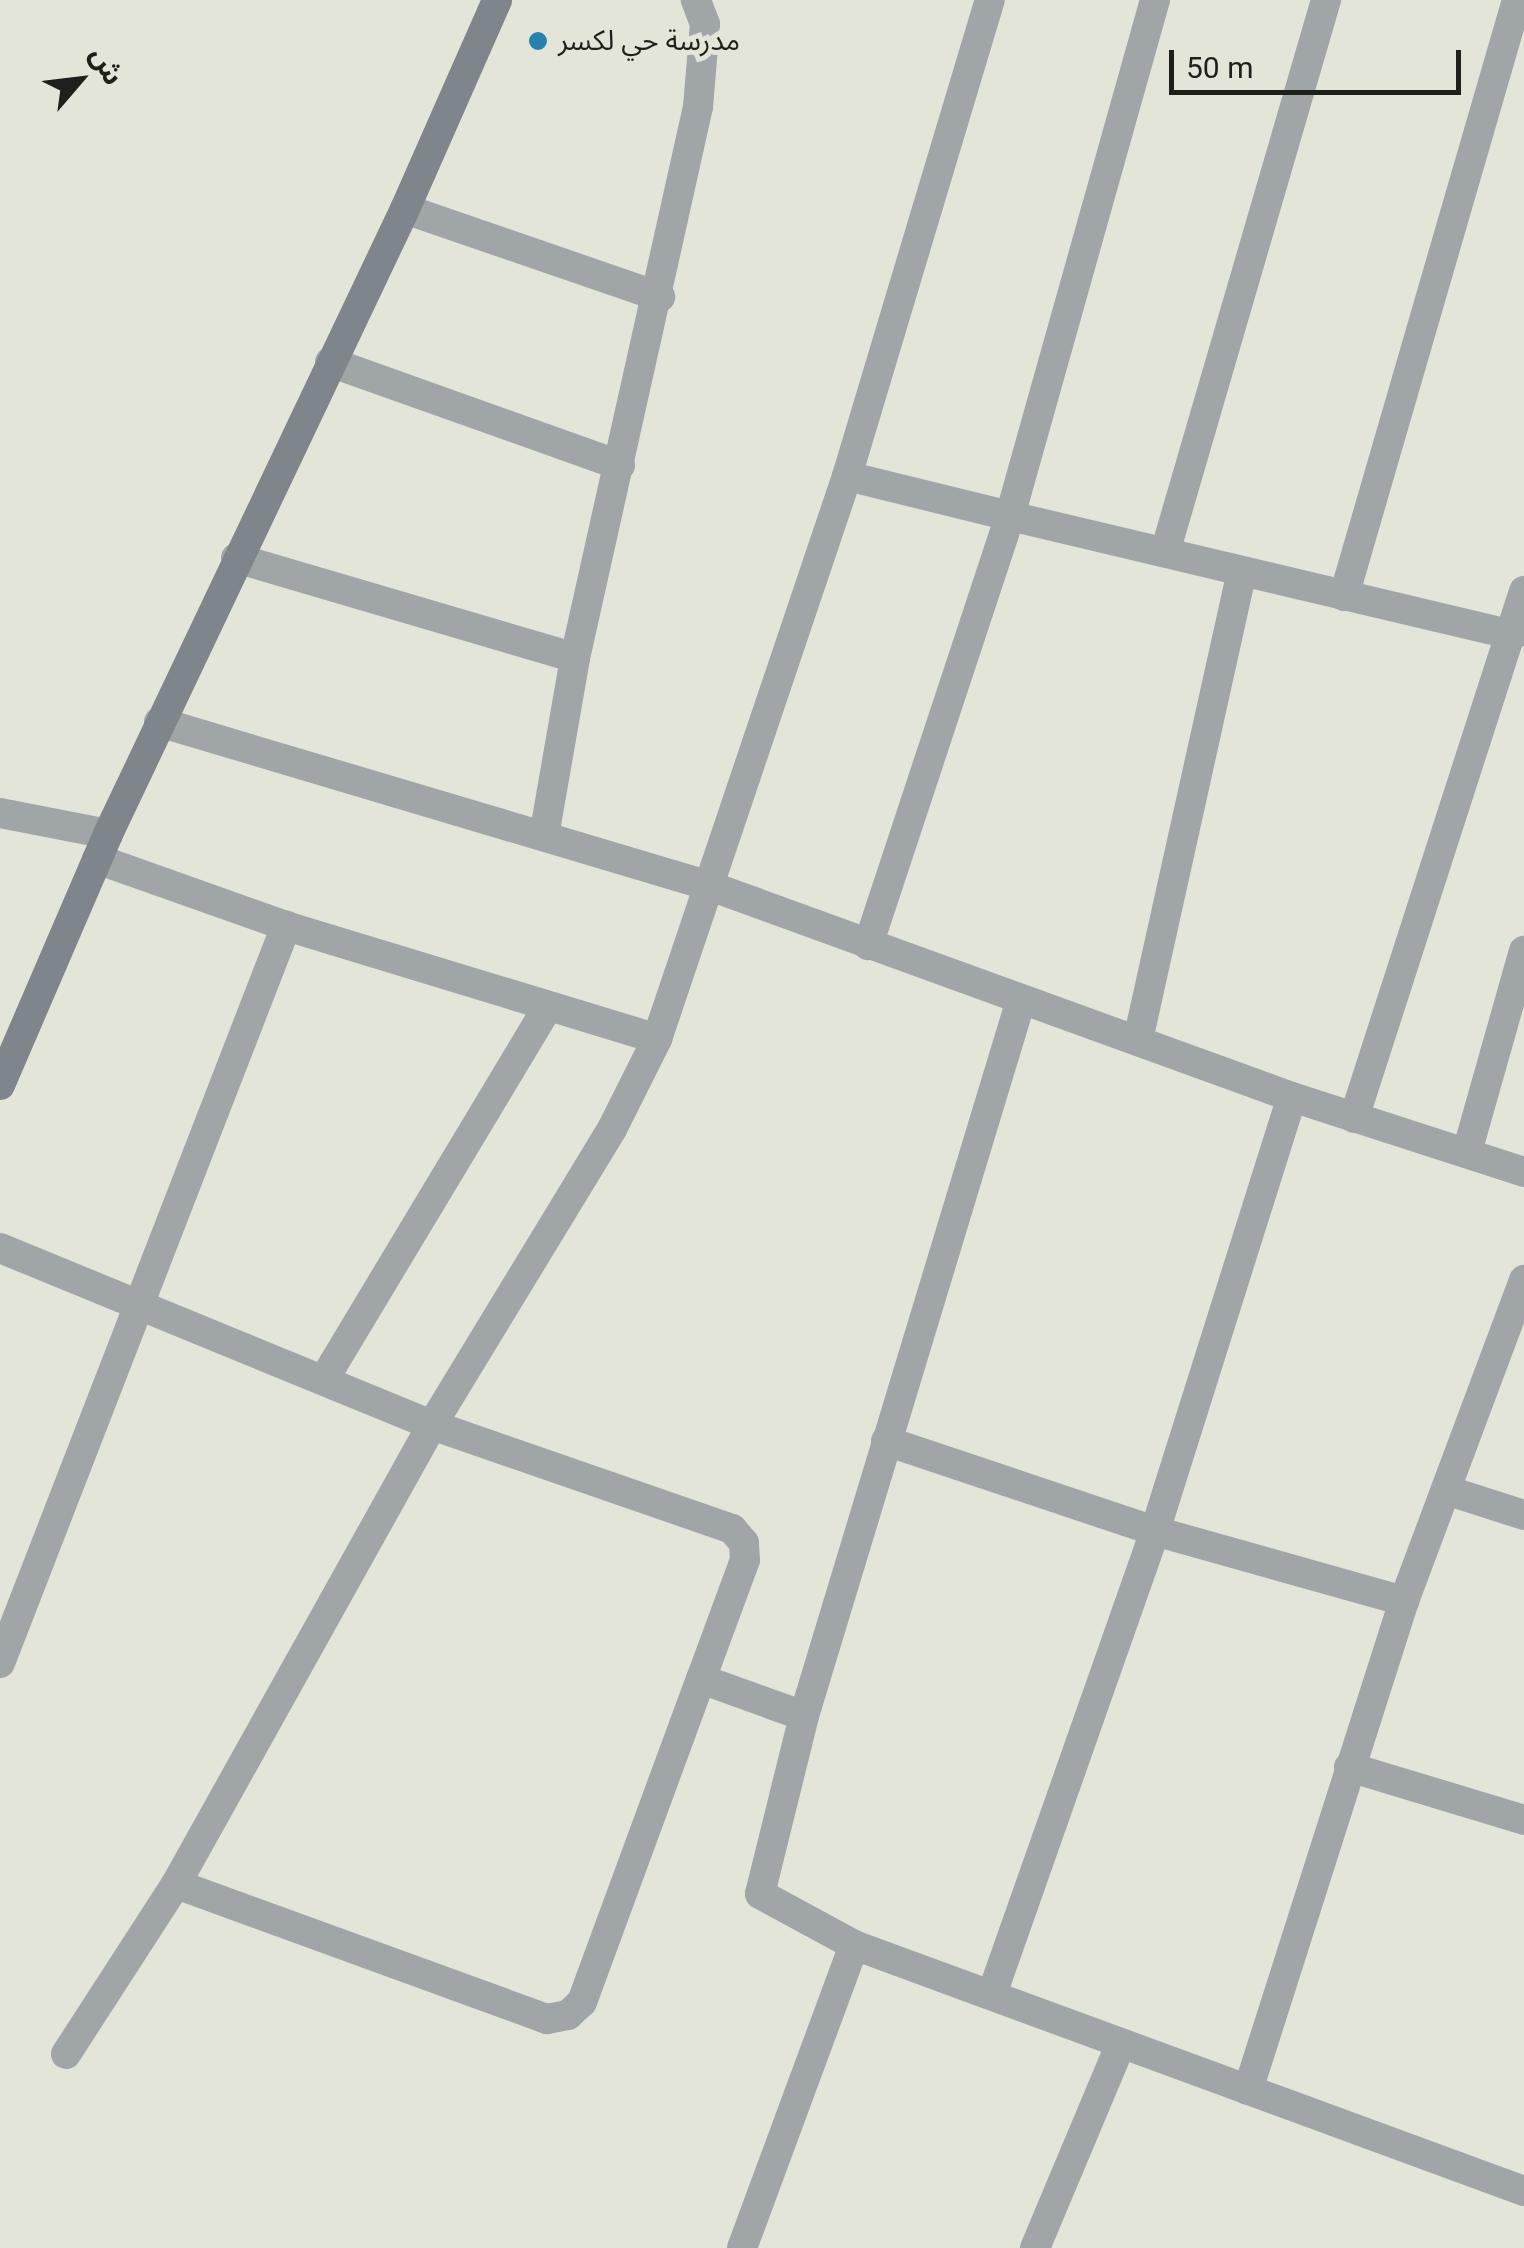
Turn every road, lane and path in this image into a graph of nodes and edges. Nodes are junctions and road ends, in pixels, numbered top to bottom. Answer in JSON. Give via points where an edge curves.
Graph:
{"nodes":[{"id":1,"x":497,"y":0,"type":"edge"},
{"id":2,"x":696,"y":0,"type":"edge"},
{"id":3,"x":990,"y":0,"type":"edge"},
{"id":4,"x":1156,"y":0,"type":"edge"},
{"id":5,"x":1326,"y":0,"type":"edge"},
{"id":6,"x":1517,"y":0,"type":"edge"},
{"id":7,"x":406,"y":208,"type":"junction"},
{"id":8,"x":660,"y":297,"type":"junction"},
{"id":9,"x":330,"y":362,"type":"junction"},
{"id":10,"x":620,"y":465,"type":"junction"},
{"id":11,"x":848,"y":476,"type":"junction"},
{"id":12,"x":1010,"y":516,"type":"junction"},
{"id":13,"x":1166,"y":549,"type":"junction"},
{"id":14,"x":236,"y":558,"type":"junction"},
{"id":15,"x":1242,"y":571,"type":"junction"},
{"id":16,"x":1524,"y":591,"type":"edge"},
{"id":17,"x":1344,"y":596,"type":"junction"},
{"id":18,"x":1513,"y":635,"type":"junction"},
{"id":19,"x":576,"y":658,"type":"junction"},
{"id":20,"x":160,"y":722,"type":"junction"},
{"id":21,"x":0,"y":813,"type":"edge"},
{"id":22,"x":544,"y":836,"type":"junction"},
{"id":23,"x":102,"y":846,"type":"junction"},
{"id":24,"x":710,"y":886,"type":"junction"},
{"id":25,"x":286,"y":926,"type":"junction"},
{"id":26,"x":868,"y":945,"type":"junction"},
{"id":27,"x":1524,"y":951,"type":"edge"},
{"id":28,"x":1021,"y":1000,"type":"junction"},
{"id":29,"x":548,"y":1006,"type":"junction"},
{"id":30,"x":657,"y":1039,"type":"junction"},
{"id":31,"x":1138,"y":1040,"type":"junction"},
{"id":32,"x":0,"y":1085,"type":"edge"},
{"id":33,"x":1292,"y":1097,"type":"junction"},
{"id":34,"x":1354,"y":1118,"type":"junction"},
{"id":35,"x":1468,"y":1152,"type":"junction"},
{"id":36,"x":1524,"y":1172,"type":"edge"},
{"id":37,"x":0,"y":1248,"type":"edge"},
{"id":38,"x":1524,"y":1280,"type":"edge"},
{"id":39,"x":143,"y":1305,"type":"junction"},
{"id":40,"x":326,"y":1376,"type":"junction"},
{"id":41,"x":432,"y":1425,"type":"junction"},
{"id":42,"x":886,"y":1441,"type":"junction"},
{"id":43,"x":1446,"y":1490,"type":"junction"},
{"id":44,"x":1524,"y":1515,"type":"edge"},
{"id":45,"x":1155,"y":1531,"type":"junction"},
{"id":46,"x":1404,"y":1601,"type":"junction"},
{"id":47,"x":0,"y":1663,"type":"edge"},
{"id":48,"x":701,"y":1679,"type":"junction"},
{"id":49,"x":804,"y":1716,"type":"junction"},
{"id":50,"x":1350,"y":1767,"type":"junction"},
{"id":51,"x":1524,"y":1820,"type":"edge"},
{"id":52,"x":176,"y":1884,"type":"junction"},
{"id":53,"x":854,"y":1945,"type":"junction"},
{"id":54,"x":992,"y":1994,"type":"junction"},
{"id":55,"x":1120,"y":2043,"type":"junction"},
{"id":56,"x":66,"y":2054,"type":"dead end"},
{"id":57,"x":1248,"y":2090,"type":"junction"},
{"id":58,"x":1524,"y":2191,"type":"edge"},
{"id":59,"x":742,"y":2248,"type":"edge"},
{"id":60,"x":1035,"y":2248,"type":"edge"}],
"edges":[{"from":1,"to":7,"type":"street"},
{"from":2,"to":8,"type":"street","via":[[705,24],[698,106]]},
{"from":3,"to":11,"type":"street"},
{"from":4,"to":12,"type":"street"},
{"from":5,"to":13,"type":"street"},
{"from":6,"to":17,"type":"street"},
{"from":7,"to":8,"type":"street"},
{"from":7,"to":9,"type":"street"},
{"from":8,"to":10,"type":"street"},
{"from":9,"to":10,"type":"street"},
{"from":9,"to":14,"type":"street"},
{"from":10,"to":19,"type":"street"},
{"from":11,"to":12,"type":"street"},
{"from":11,"to":24,"type":"street"},
{"from":12,"to":13,"type":"street"},
{"from":12,"to":26,"type":"street"},
{"from":13,"to":15,"type":"street"},
{"from":14,"to":19,"type":"street"},
{"from":14,"to":20,"type":"street"},
{"from":15,"to":17,"type":"street"},
{"from":15,"to":31,"type":"street"},
{"from":16,"to":18,"type":"street"},
{"from":17,"to":18,"type":"street"},
{"from":18,"to":34,"type":"street"},
{"from":19,"to":22,"type":"street"},
{"from":20,"to":22,"type":"street"},
{"from":20,"to":23,"type":"street"},
{"from":21,"to":23,"type":"street"},
{"from":22,"to":24,"type":"street"},
{"from":23,"to":25,"type":"street"},
{"from":23,"to":32,"type":"street"},
{"from":24,"to":26,"type":"street"},
{"from":24,"to":30,"type":"street"},
{"from":25,"to":29,"type":"street"},
{"from":25,"to":39,"type":"street"},
{"from":26,"to":28,"type":"street"},
{"from":27,"to":35,"type":"street"},
{"from":28,"to":31,"type":"street"},
{"from":28,"to":42,"type":"street"},
{"from":29,"to":30,"type":"street"},
{"from":29,"to":40,"type":"street"},
{"from":30,"to":41,"type":"street","via":[[568,1204]]},
{"from":31,"to":33,"type":"street"},
{"from":33,"to":34,"type":"street"},
{"from":33,"to":45,"type":"street"},
{"from":34,"to":35,"type":"street"},
{"from":35,"to":36,"type":"street"},
{"from":37,"to":39,"type":"street"},
{"from":38,"to":43,"type":"street"},
{"from":39,"to":40,"type":"street"},
{"from":39,"to":47,"type":"street"},
{"from":40,"to":41,"type":"street"},
{"from":41,"to":48,"type":"street","via":[[732,1529],[744,1543],[745,1560]]},
{"from":41,"to":52,"type":"street"},
{"from":42,"to":45,"type":"street"},
{"from":42,"to":49,"type":"street"},
{"from":43,"to":44,"type":"street"},
{"from":43,"to":46,"type":"street"},
{"from":45,"to":46,"type":"street"},
{"from":45,"to":54,"type":"street"},
{"from":46,"to":50,"type":"street"},
{"from":48,"to":49,"type":"street"},
{"from":48,"to":52,"type":"street","via":[[582,2002],[568,2014],[547,2019]]},
{"from":49,"to":53,"type":"street","via":[[760,1894]]},
{"from":50,"to":51,"type":"street"},
{"from":50,"to":57,"type":"street"},
{"from":52,"to":56,"type":"street"},
{"from":53,"to":54,"type":"street"},
{"from":53,"to":59,"type":"street"},
{"from":54,"to":55,"type":"street"},
{"from":55,"to":57,"type":"street"},
{"from":55,"to":60,"type":"street"},
{"from":57,"to":58,"type":"street"}]}
